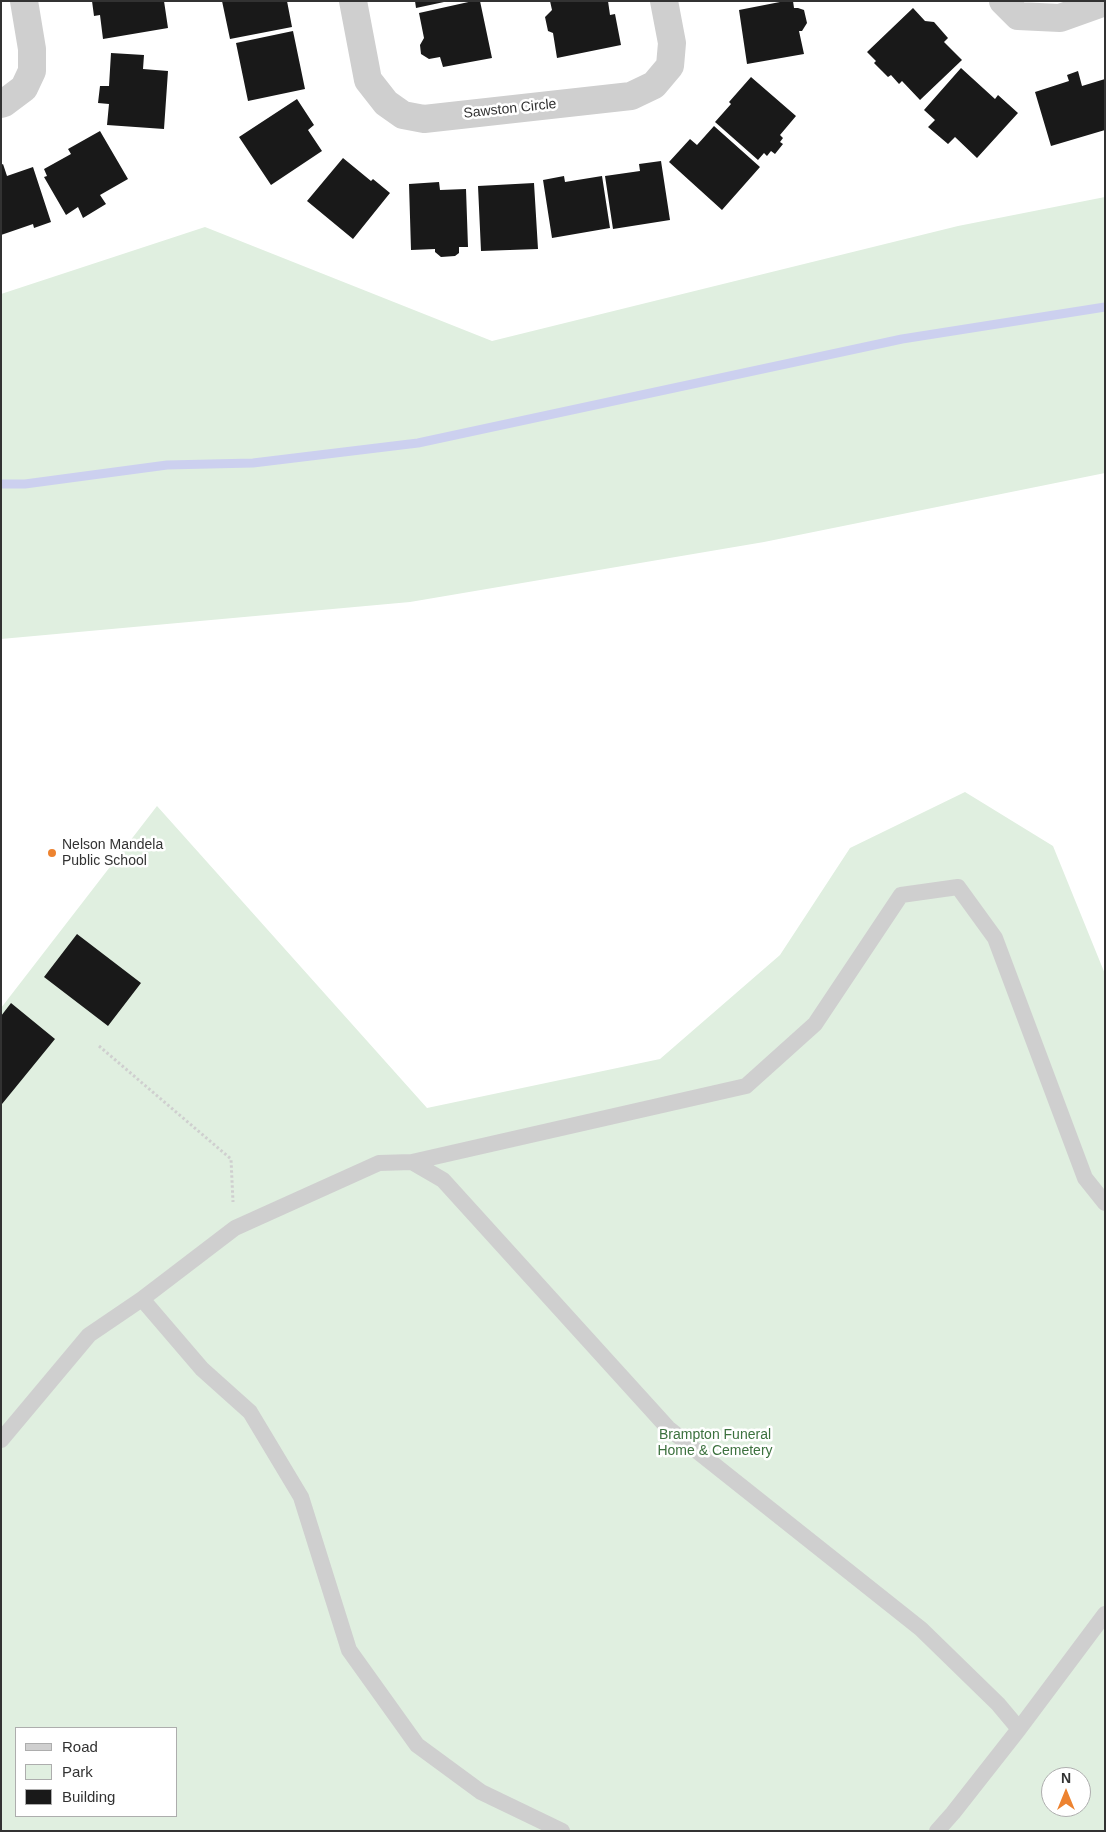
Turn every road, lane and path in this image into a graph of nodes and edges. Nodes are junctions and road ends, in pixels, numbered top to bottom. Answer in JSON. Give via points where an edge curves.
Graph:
{"nodes":[{"id":1,"x":24,"y":1,"type":"edge"},
{"id":2,"x":353,"y":1,"type":"edge"},
{"id":3,"x":664,"y":1,"type":"edge"},
{"id":4,"x":1003,"y":1,"type":"edge"},
{"id":5,"x":1105,"y":2,"type":"edge"},
{"id":6,"x":1,"y":104,"type":"edge"},
{"id":7,"x":99,"y":1046,"type":"dead end"},
{"id":8,"x":412,"y":1162,"type":"junction"},
{"id":9,"x":1105,"y":1203,"type":"edge"},
{"id":10,"x":234,"y":1228,"type":"junction"},
{"id":11,"x":142,"y":1299,"type":"junction"},
{"id":12,"x":1,"y":1440,"type":"edge"},
{"id":13,"x":1105,"y":1614,"type":"edge"},
{"id":14,"x":1019,"y":1729,"type":"junction"},
{"id":15,"x":562,"y":1831,"type":"edge"},
{"id":16,"x":937,"y":1831,"type":"edge"}],
"edges":[{"from":1,"to":6,"type":"street","via":[[32,71],[24,88]]},
{"from":2,"to":3,"type":"street","name":"Sawston Circle","via":[[368,80],[386,103],[404,115],[424,119],[631,96],[654,85],[670,66],[672,43]]},
{"from":4,"to":5,"type":"street","via":[[1018,16],[1060,18]]},
{"from":7,"to":10,"type":"path","via":[[231,1159]]},
{"from":8,"to":9,"type":"lane","via":[[746,1086],[815,1024],[901,895],[958,887],[995,938],[1085,1178]]},
{"from":8,"to":10,"type":"lane","via":[[379,1163]]},
{"from":8,"to":14,"type":"lane","via":[[443,1180],[668,1428],[921,1629]]},
{"from":10,"to":11,"type":"lane"},
{"from":11,"to":12,"type":"lane","via":[[89,1335]]},
{"from":11,"to":15,"type":"lane","via":[[202,1369],[250,1412],[302,1497],[349,1650],[417,1745],[481,1792]]},
{"from":13,"to":14,"type":"lane"},
{"from":14,"to":16,"type":"lane"}]}
